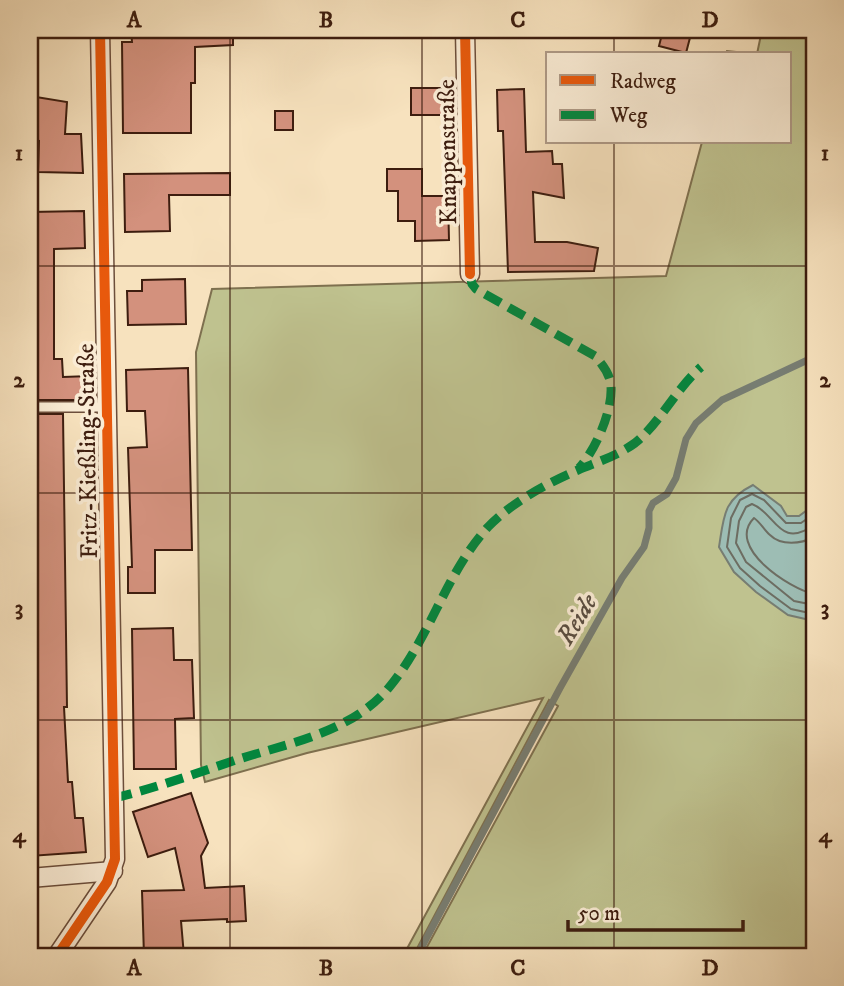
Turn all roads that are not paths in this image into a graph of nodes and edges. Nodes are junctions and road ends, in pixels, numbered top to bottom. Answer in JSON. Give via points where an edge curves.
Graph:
{"nodes":[{"id":1,"x":100,"y":30,"type":"edge"},
{"id":2,"x":465,"y":30,"type":"edge"},
{"id":3,"x":471,"y":274,"type":"dead end"},
{"id":4,"x":30,"y":407,"type":"edge"},
{"id":5,"x":107,"y":407,"type":"junction"},
{"id":6,"x":113,"y":870,"type":"junction"},
{"id":7,"x":30,"y":878,"type":"edge"},
{"id":8,"x":57,"y":956,"type":"edge"}],
"edges":[{"from":1,"to":5,"type":"street","name":"Fritz-Kießling-Straße"},
{"from":2,"to":3,"type":"street","name":"Knappenstraße"},
{"from":4,"to":5,"type":"lane"},
{"from":5,"to":6,"type":"street","name":"Fritz-Kießling-Straße"},
{"from":6,"to":7,"type":"street"},
{"from":6,"to":8,"type":"street"}]}
